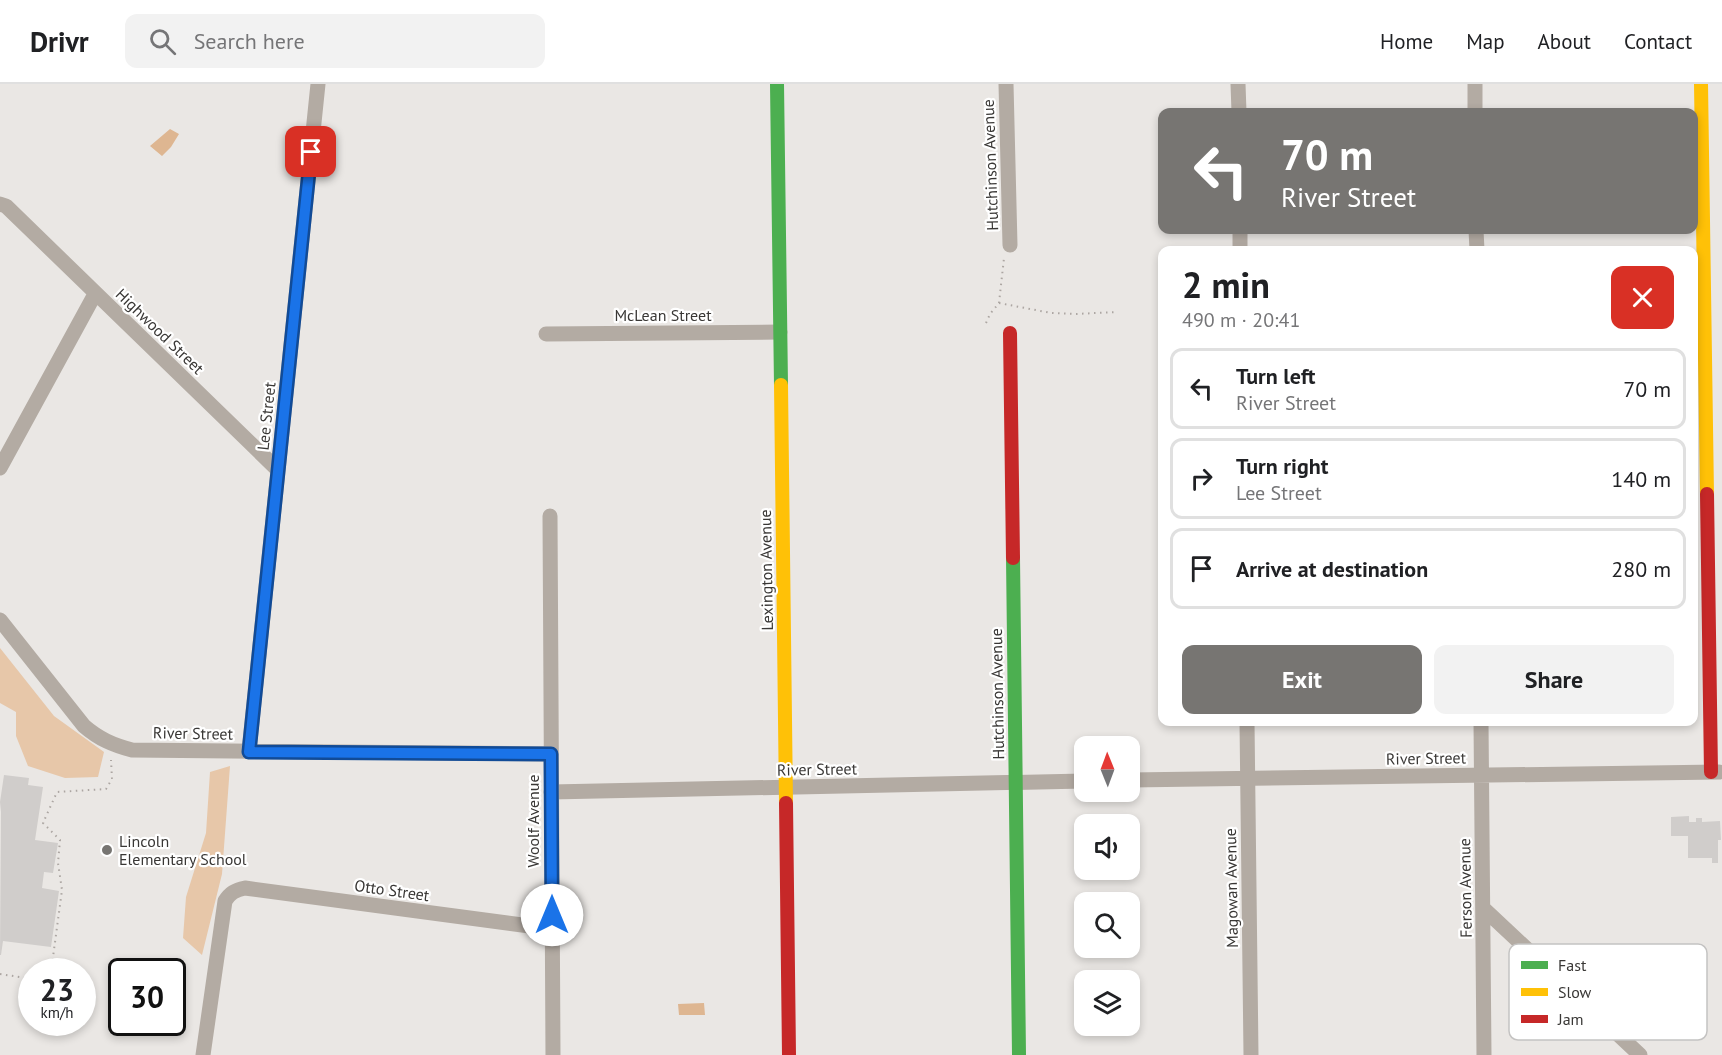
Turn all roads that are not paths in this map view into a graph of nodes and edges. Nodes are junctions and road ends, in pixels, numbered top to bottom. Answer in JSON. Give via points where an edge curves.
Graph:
{"nodes":[{"id":1,"x":318,"y":84,"type":"edge"},
{"id":2,"x":777,"y":84,"type":"edge"},
{"id":3,"x":1006,"y":84,"type":"edge"},
{"id":4,"x":1238,"y":84,"type":"edge"},
{"id":5,"x":1475,"y":84,"type":"edge"},
{"id":6,"x":1701,"y":84,"type":"edge"},
{"id":7,"x":1239,"y":108,"type":"edge"},
{"id":8,"x":1475,"y":108,"type":"edge"},
{"id":9,"x":0,"y":204,"type":"edge"},
{"id":10,"x":1010,"y":244,"type":"dead end"},
{"id":11,"x":95,"y":294,"type":"junction"},
{"id":12,"x":1699,"y":312,"type":"edge"},
{"id":13,"x":780,"y":332,"type":"junction"},
{"id":14,"x":1010,"y":333,"type":"dead end"},
{"id":15,"x":546,"y":334,"type":"dead end"},
{"id":16,"x":1722,"y":365,"type":"edge"},
{"id":17,"x":1705,"y":366,"type":"junction"},
{"id":18,"x":0,"y":468,"type":"edge"},
{"id":19,"x":278,"y":470,"type":"junction"},
{"id":20,"x":550,"y":516,"type":"dead end"},
{"id":21,"x":0,"y":620,"type":"edge"},
{"id":22,"x":1246,"y":726,"type":"edge"},
{"id":23,"x":1481,"y":726,"type":"edge"},
{"id":24,"x":249,"y":752,"type":"junction"},
{"id":25,"x":551,"y":754,"type":"junction"},
{"id":26,"x":1717,"y":772,"type":"edge"},
{"id":27,"x":1482,"y":775,"type":"junction"},
{"id":28,"x":1247,"y":778,"type":"junction"},
{"id":29,"x":1140,"y":780,"type":"edge"},
{"id":30,"x":1074,"y":781,"type":"edge"},
{"id":31,"x":1016,"y":783,"type":"junction"},
{"id":32,"x":786,"y":788,"type":"junction"},
{"id":33,"x":551,"y":792,"type":"junction"},
{"id":34,"x":1483,"y":908,"type":"junction"},
{"id":35,"x":552,"y":929,"type":"junction"},
{"id":36,"x":1521,"y":944,"type":"edge"},
{"id":37,"x":1624,"y":1040,"type":"edge"},
{"id":38,"x":203,"y":1055,"type":"edge"},
{"id":39,"x":553,"y":1055,"type":"edge"},
{"id":40,"x":789,"y":1055,"type":"edge"},
{"id":41,"x":1019,"y":1055,"type":"edge"},
{"id":42,"x":1251,"y":1055,"type":"edge"},
{"id":43,"x":1484,"y":1055,"type":"edge"},
{"id":44,"x":1640,"y":1055,"type":"edge"}],
"edges":[{"from":1,"to":19,"type":"street","name":"Lee Street"},
{"from":2,"to":13,"type":"street","name":"Lexington Avenue"},
{"from":3,"to":10,"type":"street","name":"Hutchinson Avenue"},
{"from":4,"to":7,"type":"street"},
{"from":5,"to":8,"type":"street"},
{"from":6,"to":12,"type":"street"},
{"from":9,"to":11,"type":"street","name":"Highwood Street"},
{"from":11,"to":18,"type":"street"},
{"from":11,"to":19,"type":"street","name":"Highwood Street"},
{"from":12,"to":17,"type":"street"},
{"from":13,"to":15,"type":"street","name":"McLean Street"},
{"from":13,"to":32,"type":"street","name":"Lexington Avenue"},
{"from":14,"to":31,"type":"street","name":"Hutchinson Avenue"},
{"from":16,"to":17,"type":"street"},
{"from":17,"to":26,"type":"street"},
{"from":19,"to":24,"type":"street","name":"Lee Street"},
{"from":20,"to":25,"type":"street","name":"Woolf Avenue"},
{"from":21,"to":24,"type":"street","name":"River Street","via":[[84,726],[98,738],[132,750]]},
{"from":22,"to":28,"type":"street","name":"Magowan Avenue"},
{"from":23,"to":27,"type":"street","name":"Ferson Avenue"},
{"from":24,"to":25,"type":"street","name":"River Street"},
{"from":25,"to":33,"type":"street","name":"Woolf Avenue"},
{"from":26,"to":27,"type":"street","name":"River Street"},
{"from":27,"to":28,"type":"street","name":"River Street"},
{"from":27,"to":34,"type":"street","name":"Ferson Avenue"},
{"from":28,"to":29,"type":"street","name":"River Street"},
{"from":28,"to":42,"type":"street","name":"Magowan Avenue"},
{"from":30,"to":31,"type":"street","name":"River Street"},
{"from":31,"to":32,"type":"street","name":"River Street"},
{"from":31,"to":41,"type":"street","name":"Hutchinson Avenue"},
{"from":32,"to":33,"type":"street","name":"River Street"},
{"from":32,"to":40,"type":"street","name":"Lexington Avenue"},
{"from":33,"to":35,"type":"street","name":"Woolf Avenue"},
{"from":34,"to":36,"type":"street"},
{"from":34,"to":43,"type":"street","name":"Ferson Avenue"},
{"from":35,"to":38,"type":"street","name":"Otto Street","via":[[245,888],[236,890],[225,901]]},
{"from":35,"to":39,"type":"street","name":"Woolf Avenue"},
{"from":37,"to":44,"type":"street"}]}
